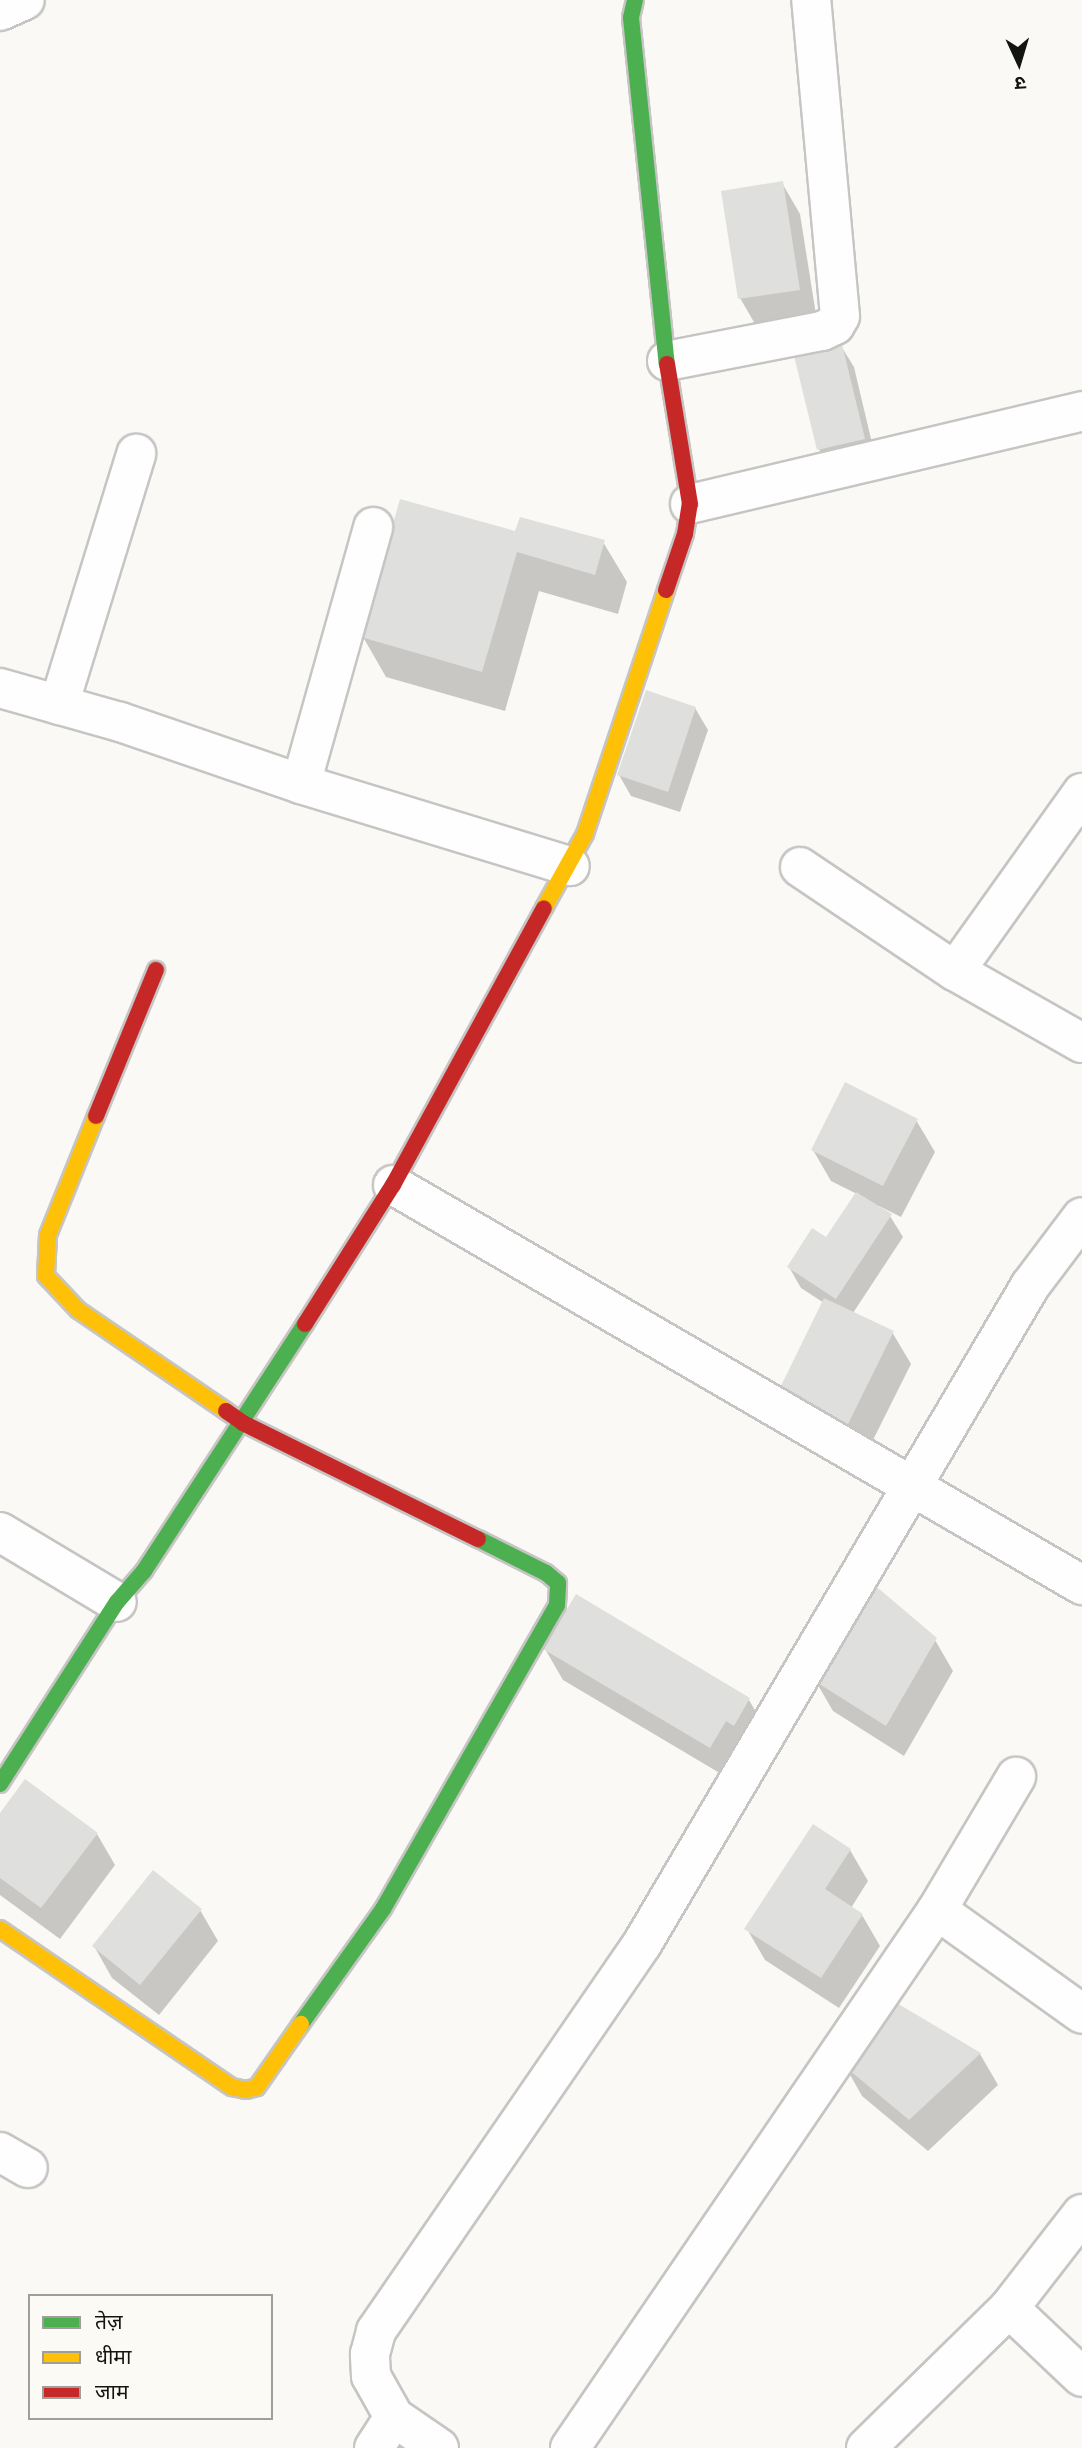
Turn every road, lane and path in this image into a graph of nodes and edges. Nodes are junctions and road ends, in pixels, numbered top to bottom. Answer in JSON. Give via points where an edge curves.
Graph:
{"nodes":[{"id":1,"x":635,"y":0,"type":"edge"},
{"id":2,"x":811,"y":0,"type":"edge"},
{"id":3,"x":667,"y":361,"type":"junction"},
{"id":4,"x":1082,"y":411,"type":"edge"},
{"id":5,"x":136,"y":454,"type":"dead end"},
{"id":6,"x":690,"y":504,"type":"junction"},
{"id":7,"x":373,"y":527,"type":"dead end"},
{"id":8,"x":0,"y":688,"type":"edge"},
{"id":9,"x":59,"y":705,"type":"junction"},
{"id":10,"x":301,"y":784,"type":"junction"},
{"id":11,"x":1082,"y":793,"type":"edge"},
{"id":12,"x":570,"y":866,"type":"junction"},
{"id":13,"x":800,"y":867,"type":"dead end"},
{"id":14,"x":156,"y":970,"type":"dead end"},
{"id":15,"x":955,"y":971,"type":"junction"},
{"id":16,"x":1082,"y":1043,"type":"edge"},
{"id":17,"x":393,"y":1185,"type":"junction"},
{"id":18,"x":1082,"y":1217,"type":"edge"},
{"id":19,"x":243,"y":1423,"type":"junction"},
{"id":20,"x":911,"y":1487,"type":"junction"},
{"id":21,"x":0,"y":1532,"type":"edge"},
{"id":22,"x":1082,"y":1585,"type":"edge"},
{"id":23,"x":117,"y":1602,"type":"junction"},
{"id":24,"x":1016,"y":1777,"type":"dead end"},
{"id":25,"x":0,"y":1784,"type":"edge"},
{"id":26,"x":937,"y":1910,"type":"junction"},
{"id":27,"x":0,"y":1929,"type":"edge"},
{"id":28,"x":1082,"y":2014,"type":"edge"},
{"id":29,"x":1082,"y":2214,"type":"edge"},
{"id":30,"x":1009,"y":2308,"type":"junction"},
{"id":31,"x":1082,"y":2378,"type":"edge"},
{"id":32,"x":384,"y":2433,"type":"edge"},
{"id":33,"x":439,"y":2448,"type":"edge"},
{"id":34,"x":570,"y":2448,"type":"edge"},
{"id":35,"x":866,"y":2448,"type":"edge"}],
"edges":[{"from":1,"to":3,"type":"street","via":[[631,19]]},
{"from":2,"to":3,"type":"street","via":[[840,316],[835,325],[822,331]]},
{"from":3,"to":6,"type":"street"},
{"from":4,"to":6,"type":"street"},
{"from":5,"to":9,"type":"street"},
{"from":6,"to":12,"type":"street","via":[[685,534]]},
{"from":7,"to":10,"type":"street"},
{"from":8,"to":9,"type":"street"},
{"from":9,"to":10,"type":"street"},
{"from":10,"to":12,"type":"street"},
{"from":11,"to":15,"type":"street"},
{"from":12,"to":17,"type":"street"},
{"from":13,"to":15,"type":"street"},
{"from":14,"to":19,"type":"street","via":[[48,1235],[46,1276],[78,1310]]},
{"from":15,"to":16,"type":"street"},
{"from":17,"to":19,"type":"street"},
{"from":17,"to":20,"type":"street"},
{"from":18,"to":20,"type":"street","via":[[1030,1286]]},
{"from":19,"to":23,"type":"street","via":[[144,1571]]},
{"from":19,"to":27,"type":"street","via":[[546,1573],[558,1583],[557,1605],[383,1909],[257,2087],[232,2087]]},
{"from":20,"to":22,"type":"street"},
{"from":20,"to":32,"type":"street","via":[[642,1944],[376,2331],[371,2376]]},
{"from":21,"to":23,"type":"street"},
{"from":23,"to":25,"type":"street"},
{"from":24,"to":26,"type":"street"},
{"from":26,"to":28,"type":"street"},
{"from":26,"to":34,"type":"street"},
{"from":29,"to":30,"type":"street"},
{"from":30,"to":31,"type":"street"},
{"from":30,"to":35,"type":"street"},
{"from":32,"to":33,"type":"street"}]}
